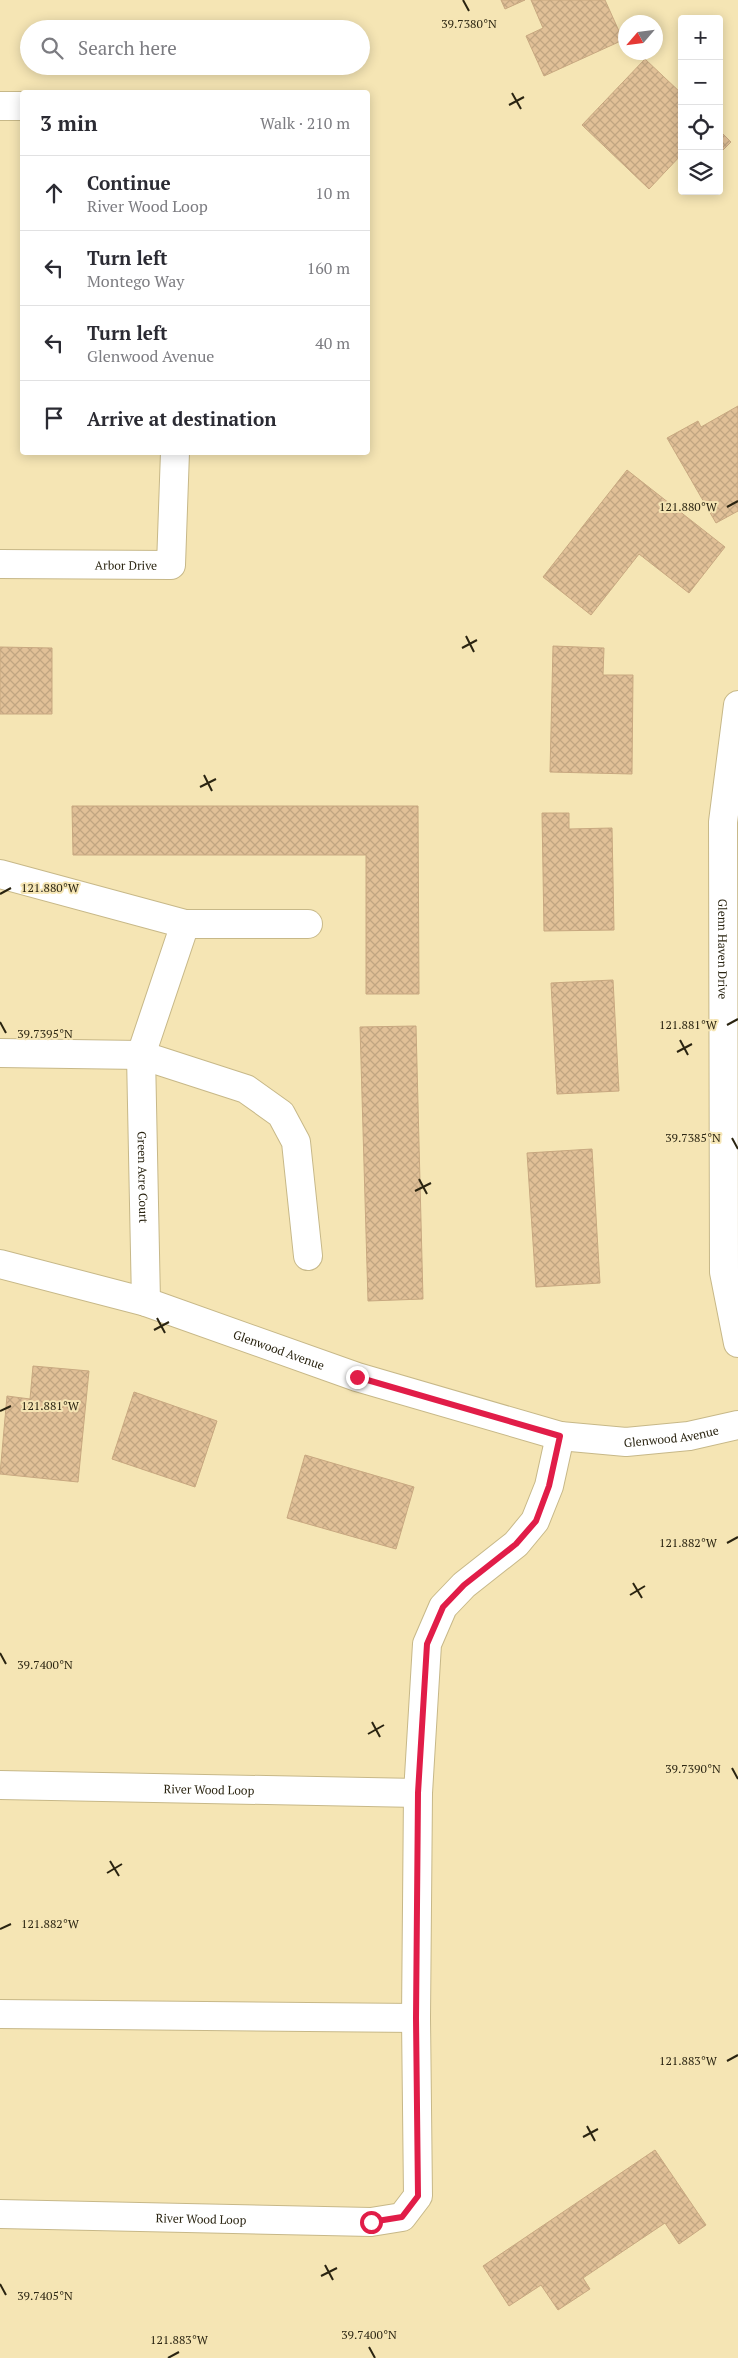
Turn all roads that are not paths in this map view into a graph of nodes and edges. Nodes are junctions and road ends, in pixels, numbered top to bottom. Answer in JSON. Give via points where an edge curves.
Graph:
{"nodes":[{"id":1,"x":0,"y":106,"type":"edge"},
{"id":2,"x":20,"y":106,"type":"edge"},
{"id":3,"x":175,"y":455,"type":"edge"},
{"id":4,"x":0,"y":564,"type":"edge"},
{"id":5,"x":738,"y":705,"type":"edge"},
{"id":6,"x":0,"y":874,"type":"edge"},
{"id":7,"x":185,"y":924,"type":"junction"},
{"id":8,"x":308,"y":924,"type":"dead end"},
{"id":9,"x":0,"y":1053,"type":"edge"},
{"id":10,"x":141,"y":1055,"type":"junction"},
{"id":11,"x":308,"y":1256,"type":"dead end"},
{"id":12,"x":0,"y":1264,"type":"edge"},
{"id":13,"x":146,"y":1302,"type":"junction"},
{"id":14,"x":738,"y":1343,"type":"edge"},
{"id":15,"x":738,"y":1425,"type":"edge"},
{"id":16,"x":560,"y":1436,"type":"junction"},
{"id":17,"x":0,"y":1785,"type":"edge"},
{"id":18,"x":418,"y":1793,"type":"junction"},
{"id":19,"x":0,"y":2014,"type":"edge"},
{"id":20,"x":416,"y":2018,"type":"junction"},
{"id":21,"x":0,"y":2214,"type":"edge"}],
"edges":[{"from":1,"to":2,"type":"street"},
{"from":3,"to":4,"type":"street","name":"Arbor Drive","via":[[171,565]]},
{"from":5,"to":14,"type":"street","name":"Glenn Haven Drive","via":[[722,822],[724,1272]]},
{"from":6,"to":7,"type":"street"},
{"from":7,"to":8,"type":"street"},
{"from":7,"to":10,"type":"street","name":"Green Acre Court"},
{"from":9,"to":10,"type":"street"},
{"from":10,"to":11,"type":"street","via":[[246,1089],[281,1114],[296,1142]]},
{"from":10,"to":13,"type":"street","name":"Green Acre Court"},
{"from":12,"to":13,"type":"street","name":"Glenwood Avenue"},
{"from":13,"to":16,"type":"street","name":"Glenwood Avenue","via":[[357,1377]]},
{"from":15,"to":16,"type":"street","name":"Glenwood Avenue","via":[[689,1436],[626,1442]]},
{"from":16,"to":18,"type":"street","via":[[549,1486],[536,1521],[516,1544],[464,1585],[443,1607],[427,1644]]},
{"from":17,"to":18,"type":"street","name":"River Wood Loop"},
{"from":18,"to":20,"type":"street"},
{"from":19,"to":20,"type":"street"},
{"from":20,"to":21,"type":"street","name":"River Wood Loop","via":[[418,2196],[402,2217],[371,2222]]}]}
